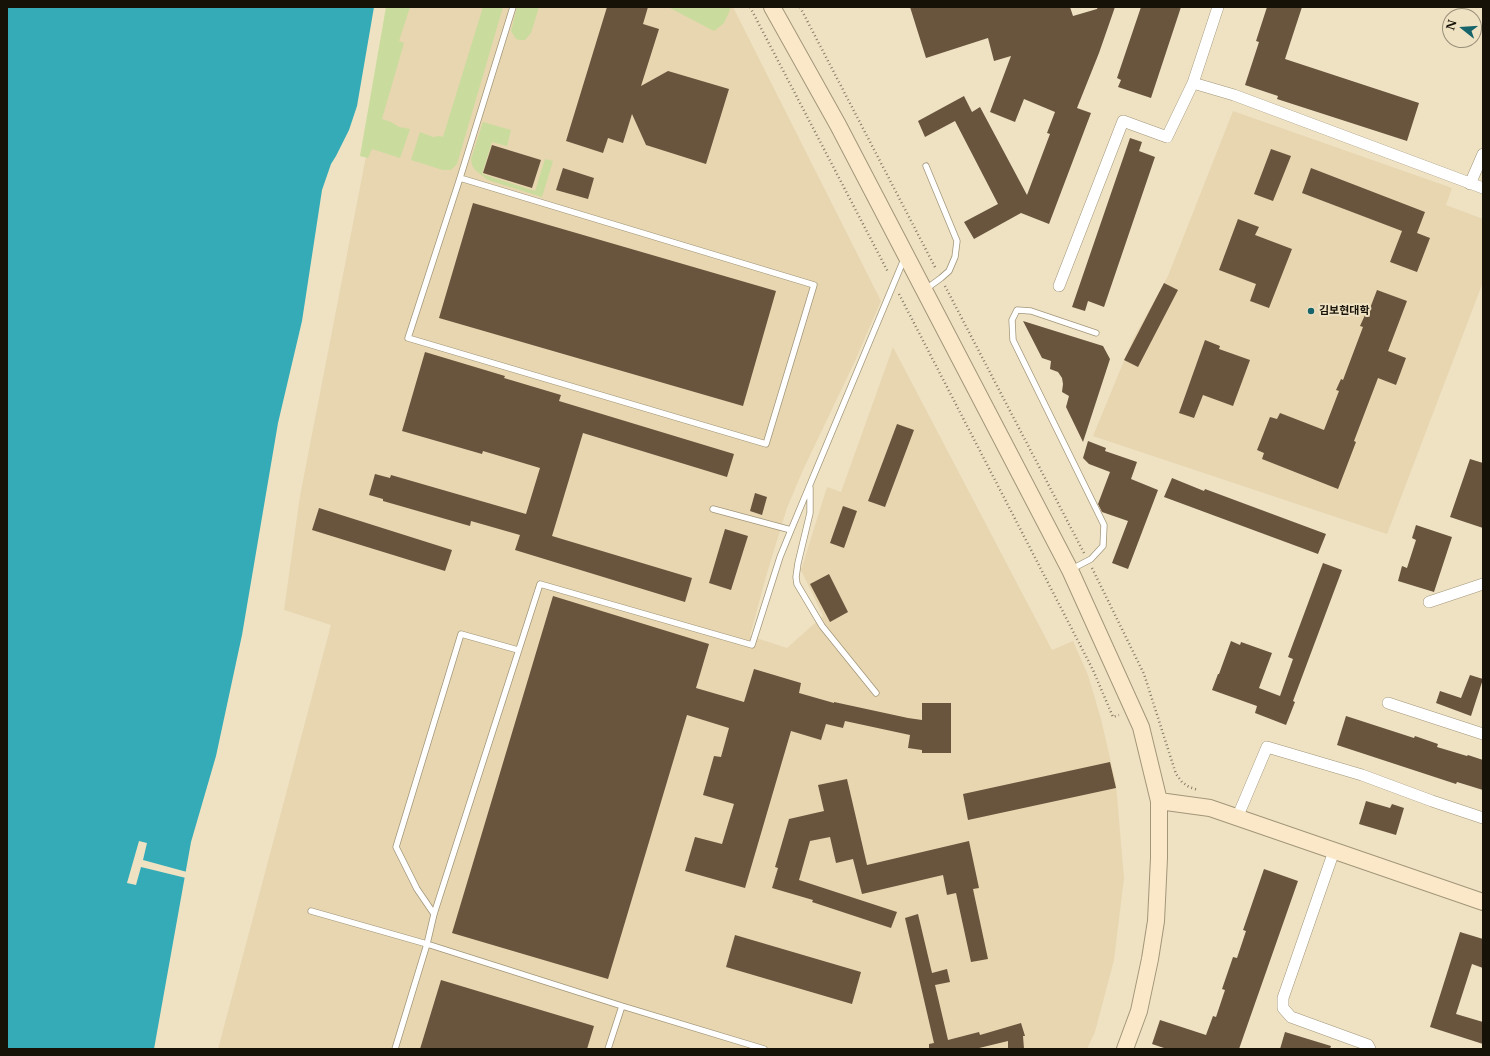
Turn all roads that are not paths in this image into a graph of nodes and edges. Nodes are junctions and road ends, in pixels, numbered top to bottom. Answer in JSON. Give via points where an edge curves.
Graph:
{"nodes":[{"id":1,"x":513,"y":7,"type":"edge"},
{"id":2,"x":772,"y":7,"type":"edge"},
{"id":3,"x":1218,"y":7,"type":"edge"},
{"id":4,"x":1193,"y":83,"type":"junction"},
{"id":5,"x":1483,"y":154,"type":"edge"},
{"id":6,"x":926,"y":166,"type":"dead end"},
{"id":7,"x":460,"y":178,"type":"junction"},
{"id":8,"x":1470,"y":184,"type":"junction"},
{"id":9,"x":1483,"y":188,"type":"edge"},
{"id":10,"x":906,"y":255,"type":"junction"},
{"id":11,"x":1059,"y":286,"type":"dead end"},
{"id":12,"x":924,"y":290,"type":"junction"},
{"id":13,"x":1096,"y":333,"type":"dead end"},
{"id":14,"x":810,"y":486,"type":"junction"},
{"id":15,"x":713,"y":510,"type":"dead end"},
{"id":16,"x":791,"y":530,"type":"junction"},
{"id":17,"x":1070,"y":570,"type":"junction"},
{"id":18,"x":1483,"y":584,"type":"edge"},
{"id":19,"x":1429,"y":602,"type":"dead end"},
{"id":20,"x":518,"y":650,"type":"junction"},
{"id":21,"x":876,"y":693,"type":"dead end"},
{"id":22,"x":1388,"y":703,"type":"dead end"},
{"id":23,"x":1483,"y":734,"type":"edge"},
{"id":24,"x":1158,"y":801,"type":"junction"},
{"id":25,"x":1237,"y":818,"type":"junction"},
{"id":26,"x":1483,"y":818,"type":"edge"},
{"id":27,"x":1334,"y":851,"type":"junction"},
{"id":28,"x":1483,"y":902,"type":"edge"},
{"id":29,"x":311,"y":911,"type":"dead end"},
{"id":30,"x":434,"y":914,"type":"junction"},
{"id":31,"x":426,"y":944,"type":"junction"},
{"id":32,"x":622,"y":1006,"type":"junction"},
{"id":33,"x":395,"y":1049,"type":"edge"},
{"id":34,"x":608,"y":1049,"type":"edge"},
{"id":35,"x":764,"y":1049,"type":"edge"},
{"id":36,"x":1125,"y":1049,"type":"edge"},
{"id":37,"x":1370,"y":1049,"type":"edge"}],
"edges":[{"from":1,"to":7,"type":"lane"},
{"from":2,"to":10,"type":"main road"},
{"from":3,"to":4,"type":"street"},
{"from":4,"to":8,"type":"street","via":[[1234,95]]},
{"from":4,"to":11,"type":"street","via":[[1167,137],[1123,121]]},
{"from":5,"to":8,"type":"street"},
{"from":6,"to":12,"type":"lane","via":[[957,241],[955,257],[949,271]]},
{"from":7,"to":7,"type":"lane","via":[[408,338],[766,444],[814,285]]},
{"from":8,"to":9,"type":"street"},
{"from":10,"to":12,"type":"main road"},
{"from":10,"to":14,"type":"lane"},
{"from":12,"to":17,"type":"main road"},
{"from":13,"to":17,"type":"lane","via":[[1031,311],[1017,310],[1012,320],[1013,340],[1104,525],[1103,546],[1091,559]]},
{"from":14,"to":16,"type":"lane"},
{"from":14,"to":21,"type":"lane","via":[[810,513],[798,563],[797,584],[822,626]]},
{"from":15,"to":16,"type":"lane"},
{"from":16,"to":20,"type":"lane","via":[[752,645],[540,584]]},
{"from":17,"to":24,"type":"main road","via":[[1141,727]]},
{"from":18,"to":19,"type":"street"},
{"from":20,"to":30,"type":"lane"},
{"from":20,"to":30,"type":"lane","via":[[461,634],[396,847],[417,889]]},
{"from":22,"to":23,"type":"street"},
{"from":24,"to":25,"type":"main road","via":[[1210,808]]},
{"from":24,"to":36,"type":"main road","via":[[1156,921],[1139,1011]]},
{"from":25,"to":26,"type":"street","via":[[1267,747],[1362,775]]},
{"from":25,"to":27,"type":"main road"},
{"from":27,"to":28,"type":"main road"},
{"from":27,"to":37,"type":"street","via":[[1283,998],[1283,1008],[1291,1017],[1368,1045]]},
{"from":29,"to":31,"type":"lane"},
{"from":30,"to":31,"type":"lane"},
{"from":31,"to":32,"type":"lane"},
{"from":31,"to":33,"type":"lane"},
{"from":32,"to":34,"type":"lane"},
{"from":32,"to":35,"type":"lane"}]}
